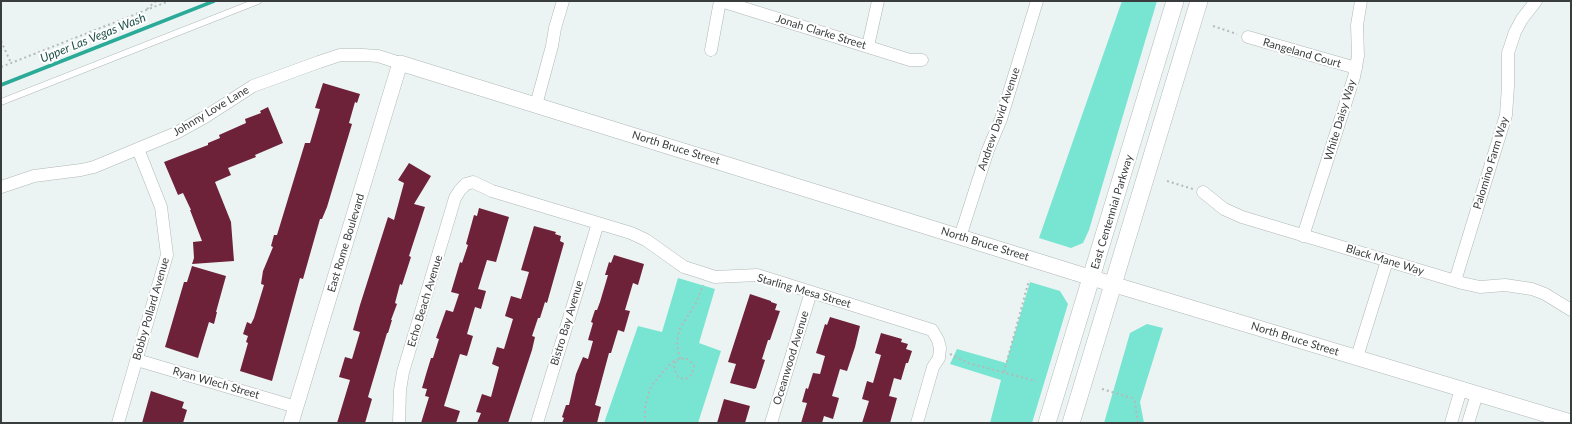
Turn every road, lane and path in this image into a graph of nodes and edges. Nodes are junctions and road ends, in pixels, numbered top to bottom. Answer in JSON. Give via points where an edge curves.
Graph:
{"nodes":[{"id":1,"x":156,"y":1,"type":"edge"},
{"id":2,"x":169,"y":1,"type":"edge"},
{"id":3,"x":258,"y":1,"type":"edge"},
{"id":4,"x":563,"y":1,"type":"edge"},
{"id":5,"x":721,"y":1,"type":"edge"},
{"id":6,"x":878,"y":1,"type":"edge"},
{"id":7,"x":1037,"y":1,"type":"edge"},
{"id":8,"x":1175,"y":1,"type":"edge"},
{"id":9,"x":1199,"y":1,"type":"edge"},
{"id":10,"x":1361,"y":1,"type":"edge"},
{"id":11,"x":1536,"y":1,"type":"edge"},
{"id":12,"x":146,"y":10,"type":"junction"},
{"id":13,"x":1213,"y":26,"type":"dead end"},
{"id":14,"x":1248,"y":37,"type":"joint"},
{"id":15,"x":1,"y":41,"type":"edge"},
{"id":16,"x":868,"y":46,"type":"junction"},
{"id":17,"x":711,"y":50,"type":"dead end"},
{"id":18,"x":922,"y":60,"type":"dead end"},
{"id":19,"x":11,"y":63,"type":"junction"},
{"id":20,"x":400,"y":63,"type":"junction"},
{"id":21,"x":1,"y":67,"type":"edge"},
{"id":22,"x":1356,"y":68,"type":"junction"},
{"id":23,"x":1,"y":102,"type":"edge"},
{"id":24,"x":536,"y":105,"type":"junction"},
{"id":25,"x":138,"y":149,"type":"junction"},
{"id":26,"x":1167,"y":181,"type":"dead end"},
{"id":27,"x":466,"y":184,"type":"joint"},
{"id":28,"x":1,"y":188,"type":"edge"},
{"id":29,"x":1203,"y":192,"type":"joint"},
{"id":30,"x":598,"y":223,"type":"junction"},
{"id":31,"x":1303,"y":236,"type":"junction"},
{"id":32,"x":960,"y":237,"type":"junction"},
{"id":33,"x":1387,"y":261,"type":"junction"},
{"id":34,"x":706,"y":274,"type":"junction"},
{"id":35,"x":1092,"y":278,"type":"junction"},
{"id":36,"x":1029,"y":280,"type":"dead end"},
{"id":37,"x":1455,"y":281,"type":"junction"},
{"id":38,"x":1114,"y":285,"type":"junction"},
{"id":39,"x":811,"y":292,"type":"junction"},
{"id":40,"x":1571,"y":310,"type":"edge"},
{"id":41,"x":939,"y":352,"type":"junction"},
{"id":42,"x":1357,"y":357,"type":"junction"},
{"id":43,"x":680,"y":358,"type":"junction"},
{"id":44,"x":137,"y":360,"type":"junction"},
{"id":45,"x":676,"y":360,"type":"junction"},
{"id":46,"x":1004,"y":372,"type":"junction"},
{"id":47,"x":1036,"y":381,"type":"dead end"},
{"id":48,"x":1102,"y":389,"type":"dead end"},
{"id":49,"x":1461,"y":389,"type":"junction"},
{"id":50,"x":1477,"y":394,"type":"junction"},
{"id":51,"x":296,"y":407,"type":"junction"},
{"id":52,"x":1571,"y":422,"type":"edge"},
{"id":53,"x":118,"y":423,"type":"edge"},
{"id":54,"x":291,"y":423,"type":"edge"},
{"id":55,"x":399,"y":423,"type":"edge"},
{"id":56,"x":538,"y":423,"type":"edge"},
{"id":57,"x":645,"y":423,"type":"edge"},
{"id":58,"x":771,"y":423,"type":"edge"},
{"id":59,"x":917,"y":423,"type":"edge"},
{"id":60,"x":1047,"y":423,"type":"edge"},
{"id":61,"x":1072,"y":423,"type":"edge"},
{"id":62,"x":1138,"y":423,"type":"edge"},
{"id":63,"x":1451,"y":423,"type":"edge"},
{"id":64,"x":1468,"y":423,"type":"edge"}],
"edges":[{"from":1,"to":12,"type":"path"},
{"from":2,"to":12,"type":"path"},
{"from":3,"to":23,"type":"lane"},
{"from":4,"to":24,"type":"street"},
{"from":5,"to":16,"type":"street","name":"Jonah Clarke Street"},
{"from":5,"to":17,"type":"street"},
{"from":6,"to":16,"type":"street"},
{"from":7,"to":32,"type":"street","name":"Andrew David Avenue","via":[[1001,119],[988,150]]},
{"from":8,"to":35,"type":"main road","name":"East Centennial Parkway"},
{"from":9,"to":38,"type":"main road","name":"East Centennial Parkway"},
{"from":10,"to":22,"type":"street","name":"White Daisy Way","via":[[1358,13]]},
{"from":11,"to":37,"type":"street","name":"Palomino Farm Way","via":[[1515,32],[1508,53],[1506,115]]},
{"from":12,"to":19,"type":"path"},
{"from":13,"to":14,"type":"path"},
{"from":14,"to":22,"type":"street","name":"Rangeland Court"},
{"from":15,"to":19,"type":"path"},
{"from":16,"to":18,"type":"street","name":"Jonah Clarke Street","via":[[910,60]]},
{"from":19,"to":21,"type":"path"},
{"from":20,"to":24,"type":"street","name":"North Bruce Street"},
{"from":20,"to":25,"type":"street","name":"Johnny Love Lane","via":[[378,56],[340,55],[253,86],[189,126]]},
{"from":20,"to":51,"type":"street","name":"East Rome Boulevard"},
{"from":22,"to":31,"type":"street","name":"White Daisy Way"},
{"from":24,"to":32,"type":"street","name":"North Bruce Street"},
{"from":25,"to":28,"type":"street","name":"Johnny Love Lane","via":[[81,170],[34,176]]},
{"from":25,"to":44,"type":"street","name":"Bobby Pollard Avenue","via":[[160,207],[167,255]]},
{"from":26,"to":29,"type":"path"},
{"from":27,"to":30,"type":"street","name":"Starling Mesa Street","via":[[473,182],[492,191]]},
{"from":27,"to":55,"type":"street","name":"Echo Beach Avenue","via":[[455,198],[403,372]]},
{"from":29,"to":31,"type":"street","name":"Black Mane Way","via":[[1232,214]]},
{"from":30,"to":34,"type":"street","name":"Starling Mesa Street","via":[[646,240],[684,266]]},
{"from":30,"to":56,"type":"street","name":"Bistro Bay Avenue"},
{"from":31,"to":33,"type":"street","name":"Black Mane Way"},
{"from":32,"to":35,"type":"street","name":"North Bruce Street"},
{"from":33,"to":37,"type":"street","name":"Black Mane Way"},
{"from":33,"to":42,"type":"street"},
{"from":34,"to":39,"type":"street","name":"Starling Mesa Street","via":[[715,277],[757,275]]},
{"from":34,"to":43,"type":"path","via":[[700,296],[679,330],[677,344]]},
{"from":35,"to":38,"type":"street","name":"North Bruce Street"},
{"from":35,"to":60,"type":"main road","name":"East Centennial Parkway"},
{"from":36,"to":46,"type":"path"},
{"from":37,"to":40,"type":"street","name":"Black Mane Way","via":[[1480,286],[1506,285],[1532,289]]},
{"from":38,"to":42,"type":"street","name":"North Bruce Street"},
{"from":38,"to":61,"type":"main road","name":"East Centennial Parkway"},
{"from":39,"to":41,"type":"street","name":"Starling Mesa Street","via":[[932,330],[938,340]]},
{"from":39,"to":58,"type":"street","name":"Oceanwood Avenue"},
{"from":41,"to":46,"type":"path","via":[[999,373]]},
{"from":41,"to":59,"type":"street"},
{"from":42,"to":49,"type":"street","name":"North Bruce Street"},
{"from":43,"to":45,"type":"path"},
{"from":43,"to":45,"type":"path","via":[[686,358],[694,366],[688,378],[678,377],[674,368]]},
{"from":44,"to":51,"type":"street","name":"Ryan Wlech Street"},
{"from":44,"to":53,"type":"street","name":"Bobby Pollard Avenue"},
{"from":45,"to":57,"type":"path","via":[[651,386],[645,406]]},
{"from":46,"to":47,"type":"path"},
{"from":48,"to":62,"type":"path","via":[[1132,398]]},
{"from":49,"to":50,"type":"street","name":"North Bruce Street"},
{"from":49,"to":63,"type":"street"},
{"from":50,"to":52,"type":"street","name":"North Bruce Street"},
{"from":50,"to":64,"type":"street"},
{"from":51,"to":54,"type":"street","name":"East Rome Boulevard"}]}
